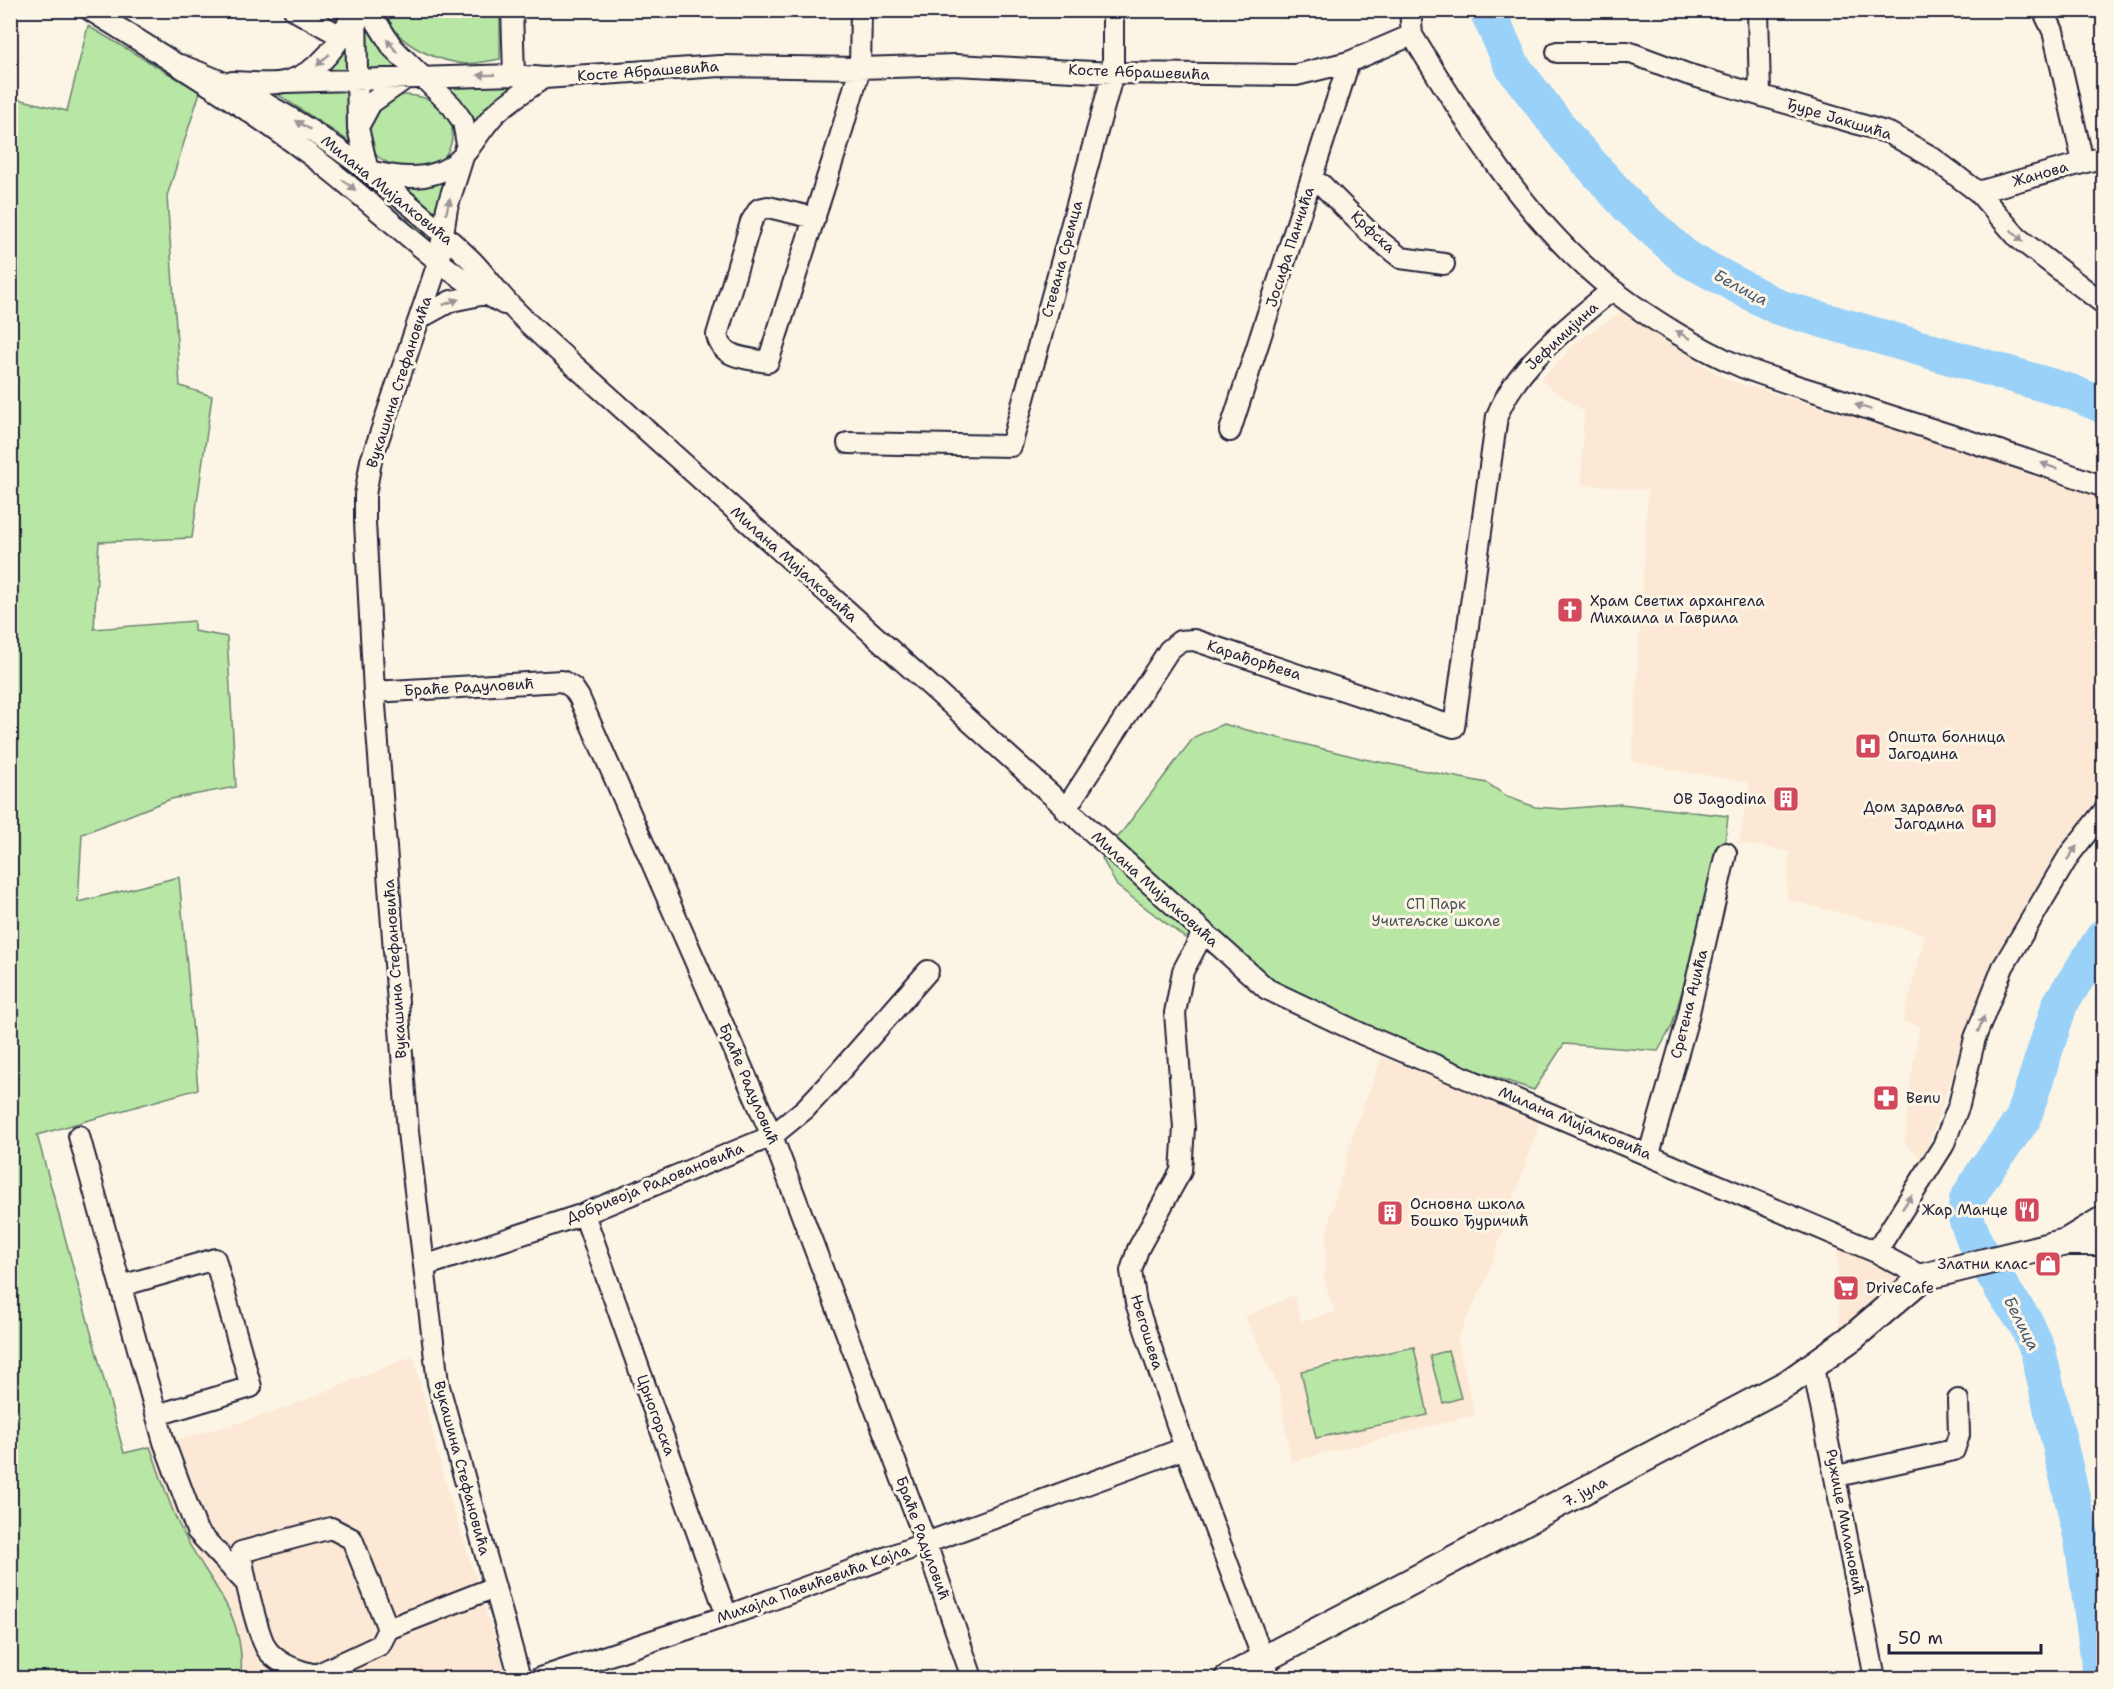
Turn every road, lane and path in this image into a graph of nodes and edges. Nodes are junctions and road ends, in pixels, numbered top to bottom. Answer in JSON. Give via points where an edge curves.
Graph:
{"nodes":[{"id":1,"x":90,"y":10,"type":"edge"},
{"id":2,"x":294,"y":10,"type":"edge"},
{"id":3,"x":355,"y":10,"type":"edge"},
{"id":4,"x":369,"y":10,"type":"edge"},
{"id":5,"x":512,"y":10,"type":"edge"},
{"id":6,"x":861,"y":10,"type":"edge"},
{"id":7,"x":1113,"y":10,"type":"edge"},
{"id":8,"x":1410,"y":10,"type":"edge"},
{"id":9,"x":1758,"y":10,"type":"edge"},
{"id":10,"x":2043,"y":10,"type":"edge"},
{"id":11,"x":1413,"y":35,"type":"junction"},
{"id":12,"x":341,"y":36,"type":"junction"},
{"id":13,"x":1557,"y":52,"type":"dead end"},
{"id":14,"x":1349,"y":62,"type":"junction"},
{"id":15,"x":180,"y":65,"type":"junction"},
{"id":16,"x":860,"y":68,"type":"junction"},
{"id":17,"x":1113,"y":73,"type":"junction"},
{"id":18,"x":514,"y":75,"type":"junction"},
{"id":19,"x":415,"y":77,"type":"junction"},
{"id":20,"x":544,"y":78,"type":"junction"},
{"id":21,"x":224,"y":81,"type":"junction"},
{"id":22,"x":356,"y":81,"type":"junction"},
{"id":23,"x":286,"y":82,"type":"junction"},
{"id":24,"x":1760,"y":95,"type":"junction"},
{"id":25,"x":358,"y":128,"type":"junction"},
{"id":26,"x":304,"y":150,"type":"junction"},
{"id":27,"x":465,"y":153,"type":"junction"},
{"id":28,"x":2103,"y":157,"type":"edge"},
{"id":29,"x":2084,"y":162,"type":"junction"},
{"id":30,"x":368,"y":171,"type":"junction"},
{"id":31,"x":1311,"y":180,"type":"junction"},
{"id":32,"x":1978,"y":192,"type":"junction"},
{"id":33,"x":815,"y":218,"type":"junction"},
{"id":34,"x":394,"y":222,"type":"junction"},
{"id":35,"x":442,"y":234,"type":"junction"},
{"id":36,"x":1444,"y":264,"type":"dead end"},
{"id":37,"x":447,"y":266,"type":"junction"},
{"id":38,"x":488,"y":287,"type":"junction"},
{"id":39,"x":1612,"y":290,"type":"junction"},
{"id":40,"x":2103,"y":304,"type":"edge"},
{"id":41,"x":420,"y":318,"type":"junction"},
{"id":42,"x":1230,"y":431,"type":"dead end"},
{"id":43,"x":848,"y":443,"type":"dead end"},
{"id":44,"x":2103,"y":487,"type":"edge"},
{"id":45,"x":374,"y":692,"type":"junction"},
{"id":46,"x":1454,"y":727,"type":"joint"},
{"id":47,"x":1065,"y":810,"type":"junction"},
{"id":48,"x":2103,"y":811,"type":"edge"},
{"id":49,"x":1726,"y":853,"type":"dead end"},
{"id":50,"x":1203,"y":933,"type":"junction"},
{"id":51,"x":928,"y":971,"type":"dead end"},
{"id":52,"x":79,"y":1136,"type":"dead end"},
{"id":53,"x":772,"y":1136,"type":"junction"},
{"id":54,"x":1649,"y":1154,"type":"junction"},
{"id":55,"x":584,"y":1214,"type":"junction"},
{"id":56,"x":2103,"y":1219,"type":"edge"},
{"id":57,"x":2066,"y":1242,"type":"junction"},
{"id":58,"x":2103,"y":1242,"type":"edge"},
{"id":59,"x":1876,"y":1252,"type":"junction"},
{"id":60,"x":424,"y":1266,"type":"junction"},
{"id":61,"x":1930,"y":1274,"type":"junction"},
{"id":62,"x":121,"y":1286,"type":"junction"},
{"id":63,"x":1813,"y":1367,"type":"junction"},
{"id":64,"x":1958,"y":1400,"type":"dead end"},
{"id":65,"x":157,"y":1415,"type":"junction"},
{"id":66,"x":1185,"y":1448,"type":"junction"},
{"id":67,"x":1837,"y":1476,"type":"junction"},
{"id":68,"x":926,"y":1543,"type":"junction"},
{"id":69,"x":245,"y":1582,"type":"junction"},
{"id":70,"x":495,"y":1587,"type":"junction"},
{"id":71,"x":728,"y":1616,"type":"junction"},
{"id":72,"x":388,"y":1629,"type":"junction"},
{"id":73,"x":1266,"y":1669,"type":"edge"},
{"id":74,"x":520,"y":1678,"type":"edge"},
{"id":75,"x":540,"y":1678,"type":"edge"},
{"id":76,"x":972,"y":1678,"type":"edge"},
{"id":77,"x":1228,"y":1678,"type":"edge"},
{"id":78,"x":1875,"y":1678,"type":"edge"}],
"edges":[{"from":1,"to":15,"type":"street","name":"Милана Мијалковића"},
{"from":2,"to":12,"type":"street"},
{"from":3,"to":12,"type":"street"},
{"from":3,"to":22,"type":"street"},
{"from":19,"to":4,"type":"street","one_way":true},
{"from":5,"to":18,"type":"street"},
{"from":6,"to":16,"type":"street"},
{"from":7,"to":17,"type":"street","name":"Стевана Сремца"},
{"from":8,"to":11,"type":"street","name":"Јефимијина"},
{"from":9,"to":24,"type":"street"},
{"from":10,"to":29,"type":"street","via":[[2053,31]]},
{"from":11,"to":14,"type":"street","name":"Косте Абрашевића"},
{"from":11,"to":39,"type":"street","name":"Јефимијина","via":[[1494,161],[1552,232]]},
{"from":12,"to":23,"type":"street","one_way":true,"via":[[321,63]]},
{"from":13,"to":24,"type":"street","name":"Ђуре Јакшића","via":[[1628,52]]},
{"from":14,"to":17,"type":"street","name":"Косте Абрашевића","via":[[1296,75]]},
{"from":14,"to":31,"type":"street","name":"Јосифа Панчића"},
{"from":15,"to":21,"type":"street","name":"Милана Мијалковића"},
{"from":15,"to":26,"type":"street","name":"Милана Мијалковића"},
{"from":16,"to":17,"type":"street","name":"Косте Абрашевића","via":[[955,65]]},
{"from":16,"to":20,"type":"street","name":"Косте Абрашевића","via":[[720,66]]},
{"from":16,"to":33,"type":"street"},
{"from":17,"to":43,"type":"street","name":"Стевана Сремца","via":[[1011,446]]},
{"from":18,"to":19,"type":"street","name":"Косте Абрашевића","one_way":true},
{"from":18,"to":20,"type":"street","name":"Косте Абрашевића"},
{"from":19,"to":22,"type":"street","name":"Косте Абрашевића"},
{"from":19,"to":25,"type":"street","via":[[371,103]]},
{"from":19,"to":27,"type":"street","via":[[452,106],[463,122],[467,134]]},
{"from":20,"to":27,"type":"street","via":[[495,115]]},
{"from":21,"to":23,"type":"street","name":"Косте Абрашевића"},
{"from":30,"to":21,"type":"street","name":"Милана Мијалковића","one_way":true,"via":[[293,118]]},
{"from":22,"to":23,"type":"street","name":"Косте Абрашевића"},
{"from":22,"to":25,"type":"street"},
{"from":24,"to":32,"type":"street","name":"Ђуре Јакшића","via":[[1889,133],[1930,156]]},
{"from":25,"to":30,"type":"street"},
{"from":26,"to":30,"type":"street"},
{"from":26,"to":34,"type":"street","name":"Милана Мијалковића","one_way":true},
{"from":27,"to":30,"type":"street","via":[[446,169],[418,178]]},
{"from":35,"to":27,"type":"street","name":"Вукашина Стефановића","one_way":true},
{"from":28,"to":29,"type":"street","name":"Жанова"},
{"from":29,"to":32,"type":"street","name":"Жанова"},
{"from":30,"to":34,"type":"street"},
{"from":30,"to":35,"type":"street","name":"Милана Мијалковића"},
{"from":31,"to":36,"type":"street","name":"Крфска","via":[[1322,184],[1401,258]]},
{"from":31,"to":42,"type":"street","name":"Јосифа Панчића"},
{"from":32,"to":40,"type":"street","name":"Ђуре Јакшића","one_way":true,"via":[[2018,238]]},
{"from":33,"to":33,"type":"street","via":[[768,362],[732,356],[719,346],[717,335],[759,209],[768,207]]},
{"from":34,"to":37,"type":"street","name":"Милана Мијалковића"},
{"from":35,"to":37,"type":"street","name":"Вукашина Стефановића"},
{"from":35,"to":38,"type":"street","name":"Милана Мијалковића"},
{"from":37,"to":38,"type":"street","via":[[467,272]]},
{"from":37,"to":41,"type":"street","name":"Вукашина Стефановића","via":[[432,282]]},
{"from":41,"to":38,"type":"street","one_way":true},
{"from":38,"to":47,"type":"street","name":"Милана Мијалковића"},
{"from":44,"to":39,"type":"street","one_way":true,"via":[[2036,461],[1741,367],[1651,317]]},
{"from":39,"to":46,"type":"street","name":"Јефимијина","via":[[1576,319],[1524,372],[1508,392],[1497,416]]},
{"from":41,"to":45,"type":"street","name":"Вукашина Стефановића","via":[[371,461],[365,495]]},
{"from":45,"to":53,"type":"street","name":"Браће Радуловић","via":[[562,681],[573,688]]},
{"from":45,"to":60,"type":"street","name":"Вукашина Стефановића","via":[[408,1132]]},
{"from":46,"to":47,"type":"street","name":"Карађорђева","via":[[1194,640],[1180,641],[1169,650]]},
{"from":47,"to":50,"type":"street","name":"Милана Мијалковића"},
{"from":59,"to":48,"type":"street","one_way":true,"via":[[1943,1146],[1959,1105],[1975,1038],[2002,967],[2070,854]]},
{"from":49,"to":54,"type":"street","name":"Сретена Аџића","via":[[1687,1021]]},
{"from":50,"to":54,"type":"street","name":"Милана Мијалковића","via":[[1267,989],[1362,1034]]},
{"from":50,"to":66,"type":"street","name":"Његошева","via":[[1183,971],[1175,1013],[1184,1128],[1181,1171],[1138,1249],[1131,1271],[1136,1303]]},
{"from":51,"to":53,"type":"street","name":"Добривоја Радовановића","via":[[805,1109]]},
{"from":52,"to":62,"type":"street"},
{"from":53,"to":55,"type":"street","name":"Добривоја Радовановића"},
{"from":53,"to":68,"type":"street","name":"Браће Радуловић"},
{"from":54,"to":59,"type":"street","name":"Милана Мијалковића"},
{"from":55,"to":60,"type":"street","name":"Добривоја Радовановића"},
{"from":55,"to":71,"type":"street","name":"Црногорска"},
{"from":56,"to":57,"type":"main road"},
{"from":57,"to":58,"type":"main road"},
{"from":57,"to":61,"type":"main road","via":[[2017,1257]]},
{"from":59,"to":61,"type":"street","name":"Милана Мијалковића"},
{"from":60,"to":70,"type":"street","name":"Вукашина Стефановића","via":[[438,1383]]},
{"from":61,"to":63,"type":"main road","name":"7. јула"},
{"from":62,"to":65,"type":"street"},
{"from":62,"to":65,"type":"street","via":[[215,1259],[251,1387]]},
{"from":63,"to":67,"type":"street","name":"Ружице Милановић"},
{"from":63,"to":73,"type":"main road","name":"7. јула"},
{"from":64,"to":67,"type":"street","via":[[1959,1435],[1954,1450]]},
{"from":65,"to":69,"type":"street","via":[[197,1531]]},
{"from":66,"to":68,"type":"street","name":"Михајла Павићевића Кајла"},
{"from":66,"to":73,"type":"street","name":"Његошева"},
{"from":67,"to":78,"type":"street","name":"Ружице Милановић"},
{"from":68,"to":71,"type":"street","name":"Михајла Павићевића Кајла"},
{"from":68,"to":76,"type":"street","name":"Браће Радуловић"},
{"from":69,"to":72,"type":"street","via":[[268,1652],[291,1668],[316,1675],[380,1645]]},
{"from":69,"to":72,"type":"street","via":[[241,1552],[331,1528],[352,1539]]},
{"from":70,"to":72,"type":"street"},
{"from":70,"to":74,"type":"street","name":"Вукашина Стефановића"},
{"from":71,"to":75,"type":"street","name":"Михајла Павићевића Кајла"},
{"from":73,"to":77,"type":"main road","name":"7. јула"}]}
